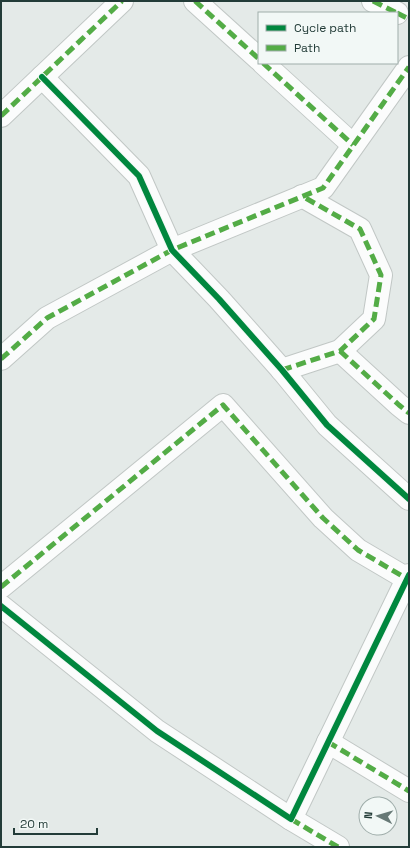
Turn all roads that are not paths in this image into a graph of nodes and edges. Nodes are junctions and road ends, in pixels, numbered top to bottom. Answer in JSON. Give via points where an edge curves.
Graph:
{"nodes":[{"id":1,"x":122,"y":1,"type":"edge"},
{"id":2,"x":195,"y":1,"type":"edge"},
{"id":3,"x":373,"y":1,"type":"edge"},
{"id":4,"x":395,"y":12,"type":"edge"},
{"id":5,"x":398,"y":14,"type":"edge"},
{"id":6,"x":409,"y":19,"type":"edge"},
{"id":7,"x":258,"y":58,"type":"edge"},
{"id":8,"x":264,"y":64,"type":"edge"},
{"id":9,"x":409,"y":67,"type":"edge"},
{"id":10,"x":42,"y":77,"type":"junction"},
{"id":11,"x":1,"y":116,"type":"edge"},
{"id":12,"x":353,"y":145,"type":"junction"},
{"id":13,"x":302,"y":196,"type":"junction"},
{"id":14,"x":172,"y":250,"type":"junction"},
{"id":15,"x":340,"y":350,"type":"junction"},
{"id":16,"x":1,"y":359,"type":"edge"},
{"id":17,"x":282,"y":370,"type":"junction"},
{"id":18,"x":409,"y":413,"type":"edge"},
{"id":19,"x":409,"y":499,"type":"edge"},
{"id":20,"x":408,"y":578,"type":"edge"},
{"id":21,"x":1,"y":587,"type":"edge"},
{"id":22,"x":1,"y":606,"type":"edge"},
{"id":23,"x":328,"y":742,"type":"junction"},
{"id":24,"x":409,"y":791,"type":"edge"},
{"id":25,"x":291,"y":819,"type":"junction"},
{"id":26,"x":338,"y":847,"type":"edge"}],
"edges":[{"from":1,"to":10,"type":"street"},
{"from":2,"to":7,"type":"street"},
{"from":3,"to":4,"type":"street"},
{"from":5,"to":6,"type":"street"},
{"from":8,"to":12,"type":"street"},
{"from":9,"to":12,"type":"street"},
{"from":10,"to":11,"type":"street"},
{"from":10,"to":14,"type":"street","via":[[139,176]]},
{"from":12,"to":13,"type":"street","via":[[323,188]]},
{"from":13,"to":14,"type":"street"},
{"from":13,"to":15,"type":"street","via":[[360,229],[381,275],[374,319]]},
{"from":14,"to":16,"type":"street","via":[[47,318]]},
{"from":14,"to":17,"type":"street"},
{"from":15,"to":17,"type":"street"},
{"from":15,"to":18,"type":"street"},
{"from":17,"to":19,"type":"street","via":[[327,425]]},
{"from":20,"to":21,"type":"street","via":[[358,550],[323,518],[223,406]]},
{"from":20,"to":23,"type":"street"},
{"from":22,"to":25,"type":"street","via":[[157,731]]},
{"from":23,"to":24,"type":"street"},
{"from":23,"to":25,"type":"street"},
{"from":25,"to":26,"type":"street"}]}
